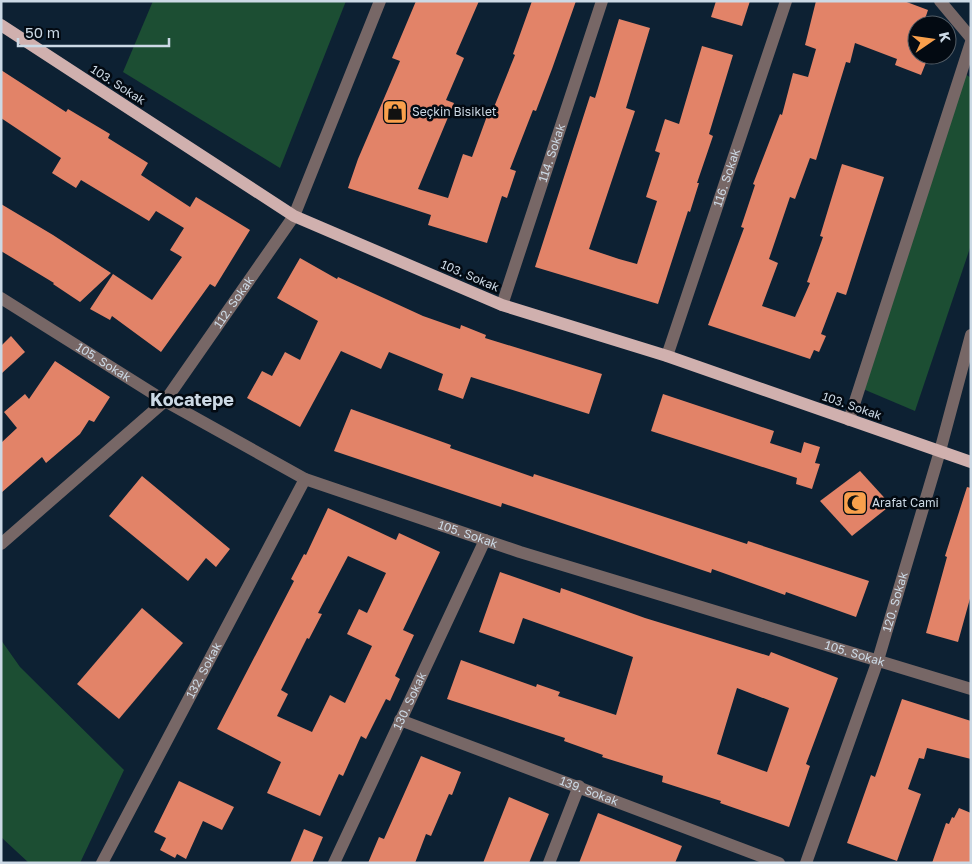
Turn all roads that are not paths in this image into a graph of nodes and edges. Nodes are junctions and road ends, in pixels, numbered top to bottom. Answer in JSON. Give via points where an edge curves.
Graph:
{"nodes":[{"id":1,"x":380,"y":1,"type":"edge"},
{"id":2,"x":602,"y":1,"type":"edge"},
{"id":3,"x":786,"y":1,"type":"edge"},
{"id":4,"x":940,"y":1,"type":"edge"},
{"id":5,"x":1,"y":25,"type":"edge"},
{"id":6,"x":971,"y":38,"type":"edge"},
{"id":7,"x":971,"y":42,"type":"edge"},
{"id":8,"x":294,"y":216,"type":"junction"},
{"id":9,"x":1,"y":298,"type":"edge"},
{"id":10,"x":502,"y":305,"type":"junction"},
{"id":11,"x":971,"y":335,"type":"edge"},
{"id":12,"x":667,"y":356,"type":"junction"},
{"id":13,"x":165,"y":401,"type":"junction"},
{"id":14,"x":849,"y":420,"type":"junction"},
{"id":15,"x":940,"y":452,"type":"junction"},
{"id":16,"x":971,"y":462,"type":"edge"},
{"id":17,"x":305,"y":479,"type":"junction"},
{"id":18,"x":485,"y":540,"type":"junction"},
{"id":19,"x":1,"y":544,"type":"edge"},
{"id":20,"x":878,"y":660,"type":"junction"},
{"id":21,"x":971,"y":689,"type":"edge"},
{"id":22,"x":400,"y":720,"type":"junction"},
{"id":23,"x":579,"y":786,"type":"junction"},
{"id":24,"x":102,"y":863,"type":"edge"},
{"id":25,"x":334,"y":863,"type":"edge"},
{"id":26,"x":549,"y":863,"type":"edge"},
{"id":27,"x":779,"y":863,"type":"edge"},
{"id":28,"x":806,"y":863,"type":"edge"}],
"edges":[{"from":1,"to":8,"type":"street","name":"112. Sokak"},
{"from":2,"to":10,"type":"street","name":"114. Sokak"},
{"from":3,"to":12,"type":"street","name":"116. Sokak"},
{"from":4,"to":6,"type":"street"},
{"from":5,"to":8,"type":"main road","name":"103. Sokak"},
{"from":7,"to":14,"type":"street"},
{"from":8,"to":10,"type":"main road","name":"103. Sokak"},
{"from":8,"to":13,"type":"street","name":"112. Sokak"},
{"from":9,"to":13,"type":"street","name":"105. Sokak"},
{"from":10,"to":12,"type":"main road","name":"103. Sokak"},
{"from":11,"to":15,"type":"street","name":"120. Sokak"},
{"from":12,"to":14,"type":"main road","name":"103. Sokak"},
{"from":13,"to":17,"type":"street","name":"105. Sokak"},
{"from":13,"to":19,"type":"street","name":"112. Sokak"},
{"from":14,"to":15,"type":"main road","name":"103. Sokak"},
{"from":15,"to":16,"type":"main road","name":"103. Sokak"},
{"from":15,"to":20,"type":"street","name":"120. Sokak"},
{"from":17,"to":18,"type":"street","name":"105. Sokak"},
{"from":17,"to":24,"type":"street","name":"132. Sokak"},
{"from":18,"to":20,"type":"street","name":"105. Sokak"},
{"from":18,"to":22,"type":"street","name":"130. Sokak"},
{"from":20,"to":21,"type":"street","name":"105. Sokak"},
{"from":20,"to":28,"type":"street","name":"120. Sokak"},
{"from":22,"to":23,"type":"street","name":"139. Sokak"},
{"from":22,"to":25,"type":"street","name":"130. Sokak"},
{"from":23,"to":26,"type":"street"},
{"from":23,"to":27,"type":"street","name":"139. Sokak"}]}
